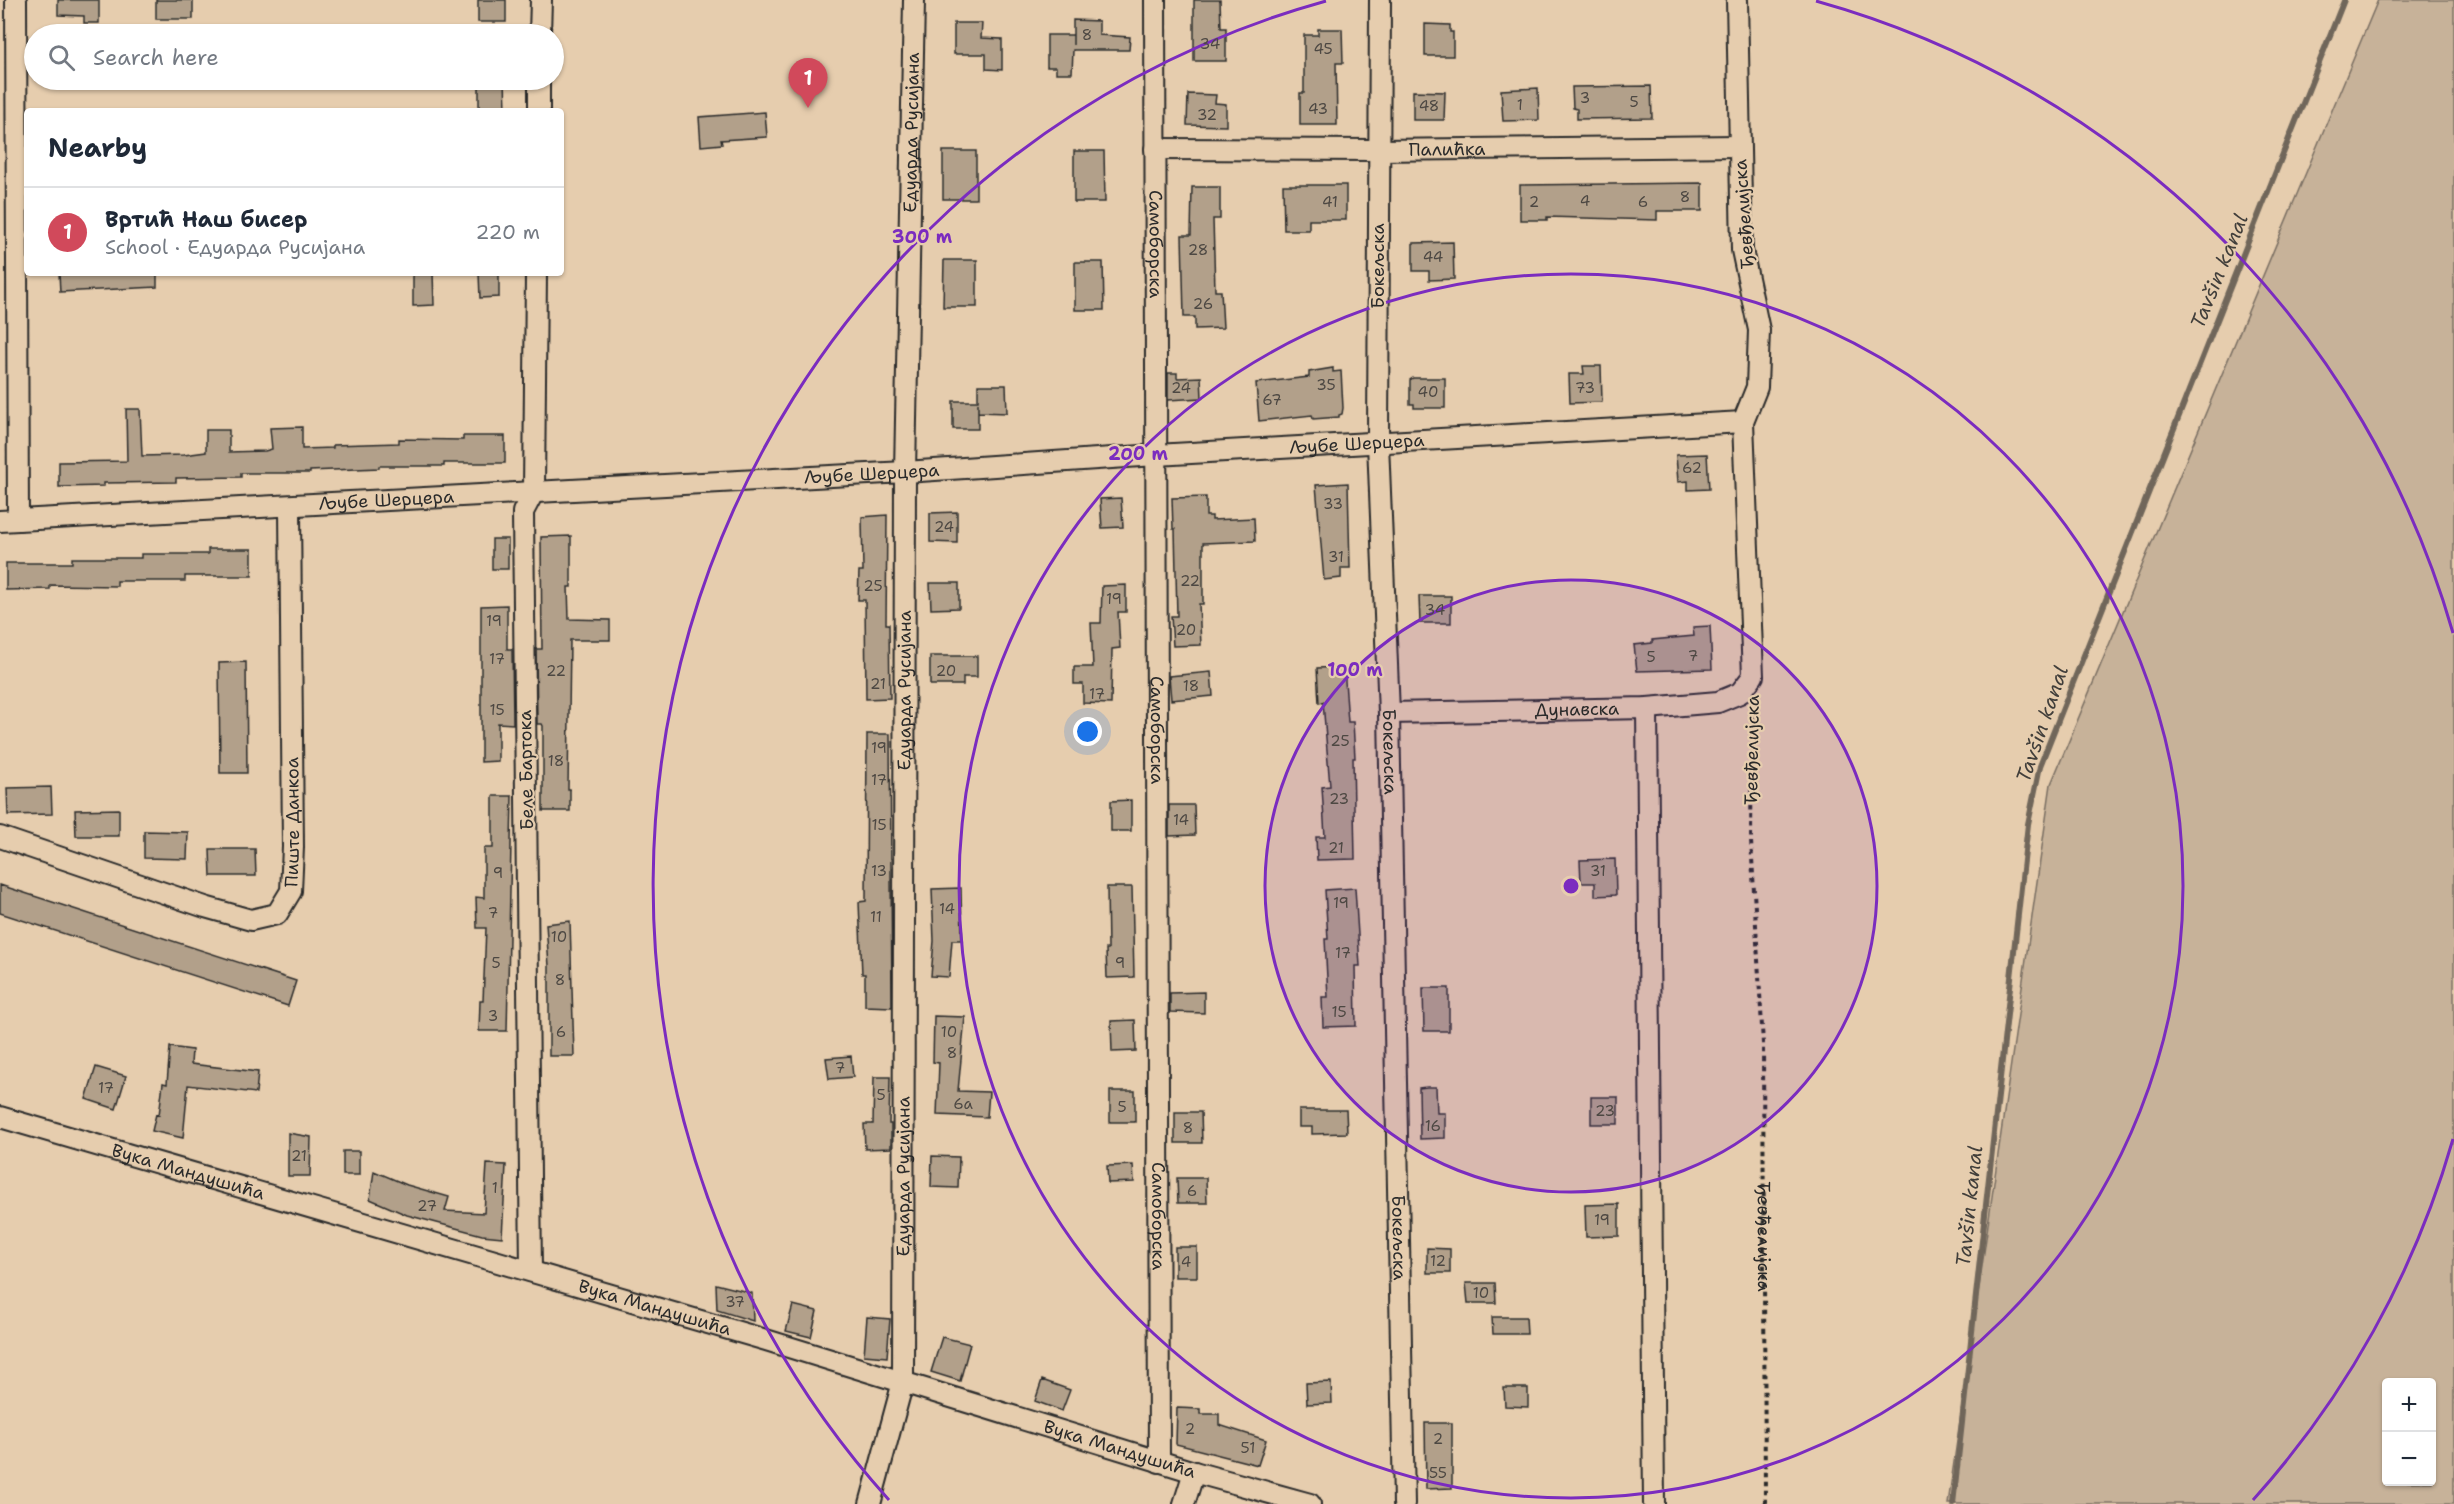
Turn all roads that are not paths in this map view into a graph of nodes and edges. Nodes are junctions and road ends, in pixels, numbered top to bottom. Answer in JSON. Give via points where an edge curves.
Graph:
{"nodes":[{"id":1,"x":16,"y":0,"type":"edge"},
{"id":2,"x":541,"y":0,"type":"edge"},
{"id":3,"x":914,"y":0,"type":"edge"},
{"id":4,"x":1155,"y":0,"type":"edge"},
{"id":5,"x":1380,"y":0,"type":"edge"},
{"id":6,"x":1737,"y":0,"type":"edge"},
{"id":7,"x":540,"y":24,"type":"edge"},
{"id":8,"x":539,"y":90,"type":"edge"},
{"id":9,"x":539,"y":108,"type":"edge"},
{"id":10,"x":1739,"y":147,"type":"junction"},
{"id":11,"x":1155,"y":149,"type":"junction"},
{"id":12,"x":1378,"y":150,"type":"junction"},
{"id":13,"x":15,"y":235,"type":"edge"},
{"id":14,"x":536,"y":276,"type":"edge"},
{"id":15,"x":1743,"y":422,"type":"junction"},
{"id":16,"x":1378,"y":443,"type":"junction"},
{"id":17,"x":1156,"y":455,"type":"junction"},
{"id":18,"x":905,"y":472,"type":"junction"},
{"id":19,"x":534,"y":491,"type":"junction"},
{"id":20,"x":290,"y":507,"type":"junction"},
{"id":21,"x":9,"y":521,"type":"edge"},
{"id":22,"x":1753,"y":676,"type":"joint"},
{"id":23,"x":1647,"y":708,"type":"junction"},
{"id":24,"x":1389,"y":713,"type":"junction"},
{"id":25,"x":0,"y":837,"type":"edge"},
{"id":26,"x":0,"y":1117,"type":"edge"},
{"id":27,"x":531,"y":1271,"type":"junction"},
{"id":28,"x":903,"y":1382,"type":"junction"},
{"id":29,"x":1159,"y":1462,"type":"junction"},
{"id":30,"x":1194,"y":1472,"type":"junction"},
{"id":31,"x":870,"y":1504,"type":"edge"},
{"id":32,"x":1184,"y":1504,"type":"edge"},
{"id":33,"x":1310,"y":1504,"type":"edge"},
{"id":34,"x":1404,"y":1504,"type":"edge"},
{"id":35,"x":1654,"y":1504,"type":"edge"}],
"edges":[{"from":1,"to":13,"type":"street"},
{"from":2,"to":7,"type":"street"},
{"from":3,"to":18,"type":"street","name":"Едуарда Русијана"},
{"from":4,"to":11,"type":"street","name":"Самоборска"},
{"from":5,"to":12,"type":"street","name":"Бокељска"},
{"from":6,"to":10,"type":"street","name":"Ђевђелијска"},
{"from":8,"to":9,"type":"street"},
{"from":10,"to":12,"type":"street","name":"Палићка"},
{"from":10,"to":15,"type":"street","name":"Ђевђелијска","via":[[1742,250],[1759,330],[1757,387]]},
{"from":11,"to":12,"type":"street","name":"Палићка"},
{"from":11,"to":17,"type":"street","name":"Самоборска"},
{"from":12,"to":16,"type":"street","name":"Бокељска"},
{"from":13,"to":21,"type":"street"},
{"from":14,"to":19,"type":"street","name":"Беле Бартока"},
{"from":15,"to":16,"type":"street","name":"Љубе Шерцера"},
{"from":15,"to":22,"type":"street","name":"Ђевђелијска"},
{"from":16,"to":17,"type":"street","name":"Љубе Шерцера"},
{"from":16,"to":24,"type":"street","name":"Бокељска"},
{"from":17,"to":18,"type":"street","name":"Љубе Шерцера"},
{"from":17,"to":29,"type":"street","name":"Самоборска"},
{"from":18,"to":19,"type":"street","name":"Љубе Шерцера"},
{"from":18,"to":28,"type":"street","name":"Едуарда Русијана"},
{"from":19,"to":20,"type":"street","name":"Љубе Шерцера"},
{"from":19,"to":27,"type":"street","name":"Беле Бартока","via":[[523,512]]},
{"from":20,"to":21,"type":"street","name":"Љубе Шерцера"},
{"from":20,"to":25,"type":"street","name":"Пиште Данкоа","via":[[291,891],[277,914],[251,920]]},
{"from":22,"to":23,"type":"street","name":"Дунавска","via":[[1740,693],[1718,702]]},
{"from":23,"to":24,"type":"street","name":"Дунавска"},
{"from":23,"to":35,"type":"street"},
{"from":24,"to":34,"type":"street","name":"Бокељска"},
{"from":26,"to":27,"type":"street","name":"Вука Мандушића"},
{"from":27,"to":28,"type":"street","name":"Вука Мандушића"},
{"from":28,"to":29,"type":"street","name":"Вука Мандушића"},
{"from":28,"to":31,"type":"street","name":"Едуарда Русијана"},
{"from":29,"to":30,"type":"street","name":"Вука Мандушића"},
{"from":30,"to":32,"type":"street"},
{"from":30,"to":33,"type":"street","name":"Вука Мандушића"}]}
